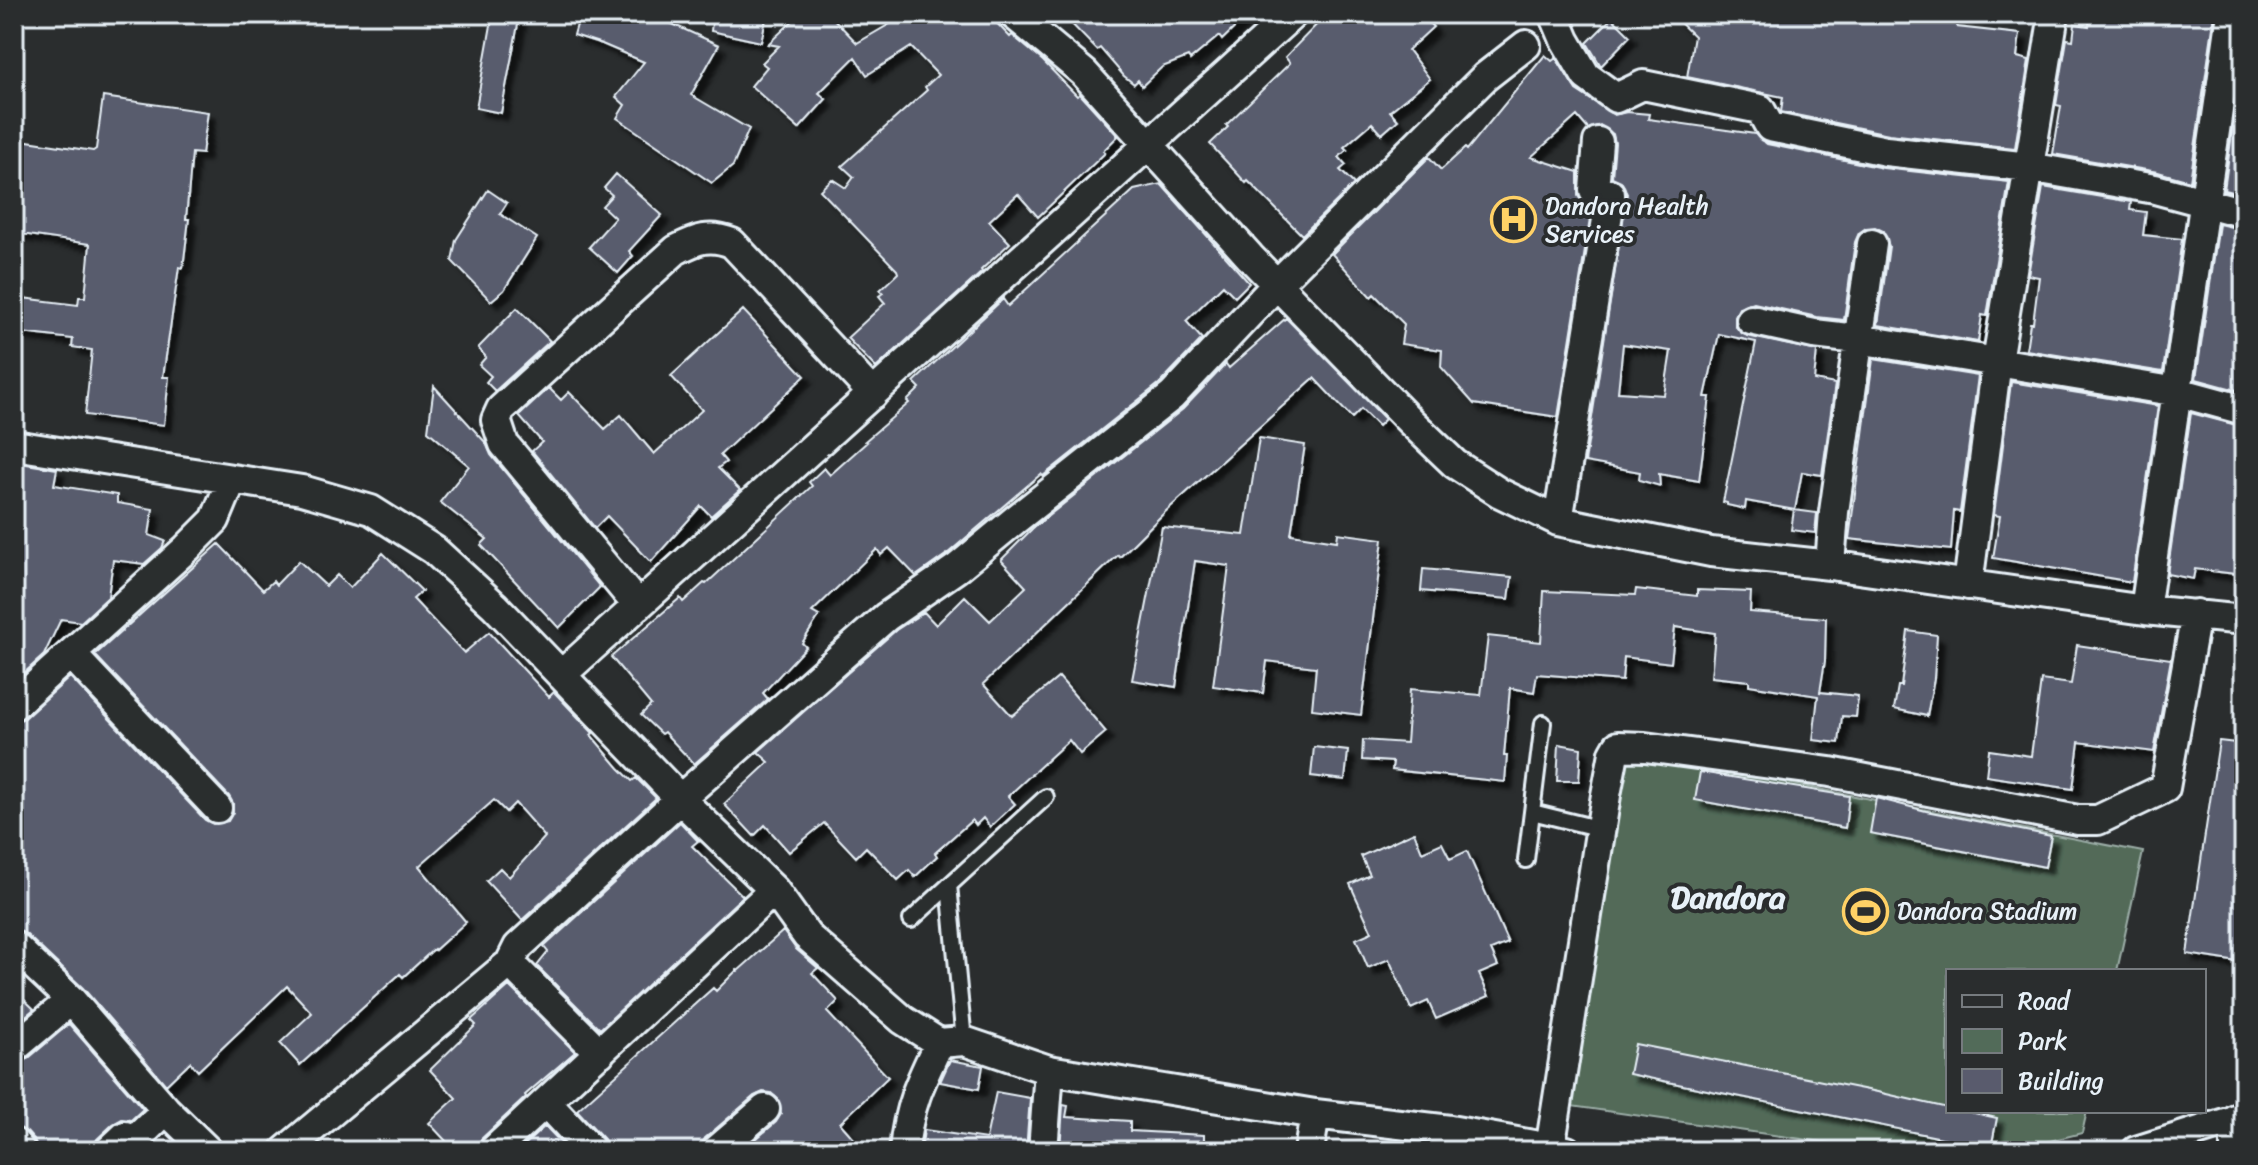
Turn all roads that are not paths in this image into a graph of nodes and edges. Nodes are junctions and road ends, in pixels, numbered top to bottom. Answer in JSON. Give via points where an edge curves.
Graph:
{"nodes":[{"id":1,"x":1013,"y":14,"type":"edge"},
{"id":2,"x":1293,"y":14,"type":"edge"},
{"id":3,"x":1554,"y":14,"type":"edge"},
{"id":4,"x":2054,"y":14,"type":"edge"},
{"id":5,"x":2232,"y":14,"type":"edge"},
{"id":6,"x":1526,"y":45,"type":"dead end"},
{"id":7,"x":1598,"y":142,"type":"dead end"},
{"id":8,"x":1149,"y":144,"type":"junction"},
{"id":9,"x":2029,"y":167,"type":"junction"},
{"id":10,"x":2204,"y":202,"type":"junction"},
{"id":11,"x":2244,"y":213,"type":"edge"},
{"id":12,"x":1872,"y":244,"type":"dead end"},
{"id":13,"x":1277,"y":284,"type":"junction"},
{"id":14,"x":1751,"y":320,"type":"dead end"},
{"id":15,"x":1858,"y":339,"type":"junction"},
{"id":16,"x":1997,"y":361,"type":"junction"},
{"id":17,"x":2178,"y":392,"type":"junction"},
{"id":18,"x":873,"y":394,"type":"junction"},
{"id":19,"x":2244,"y":410,"type":"edge"},
{"id":20,"x":14,"y":445,"type":"edge"},
{"id":21,"x":232,"y":479,"type":"junction"},
{"id":22,"x":1558,"y":521,"type":"junction"},
{"id":23,"x":1830,"y":565,"type":"junction"},
{"id":24,"x":1968,"y":585,"type":"junction"},
{"id":25,"x":638,"y":606,"type":"junction"},
{"id":26,"x":2145,"y":610,"type":"junction"},
{"id":27,"x":2196,"y":614,"type":"junction"},
{"id":28,"x":2244,"y":620,"type":"edge"},
{"id":29,"x":71,"y":654,"type":"junction"},
{"id":30,"x":561,"y":675,"type":"junction"},
{"id":31,"x":14,"y":705,"type":"edge"},
{"id":32,"x":1543,"y":723,"type":"dead end"},
{"id":33,"x":1046,"y":797,"type":"dead end"},
{"id":34,"x":680,"y":799,"type":"junction"},
{"id":35,"x":217,"y":808,"type":"dead end"},
{"id":36,"x":1532,"y":812,"type":"junction"},
{"id":37,"x":1601,"y":829,"type":"junction"},
{"id":38,"x":1526,"y":860,"type":"dead end"},
{"id":39,"x":949,"y":885,"type":"junction"},
{"id":40,"x":774,"y":890,"type":"junction"},
{"id":41,"x":911,"y":920,"type":"dead end"},
{"id":42,"x":14,"y":946,"type":"edge"},
{"id":43,"x":510,"y":963,"type":"junction"},
{"id":44,"x":71,"y":1000,"type":"junction"},
{"id":45,"x":952,"y":1042,"type":"junction"},
{"id":46,"x":14,"y":1048,"type":"edge"},
{"id":47,"x":600,"y":1053,"type":"junction"},
{"id":48,"x":1049,"y":1070,"type":"junction"},
{"id":49,"x":546,"y":1102,"type":"junction"},
{"id":50,"x":765,"y":1109,"type":"dead end"},
{"id":51,"x":166,"y":1110,"type":"junction"},
{"id":52,"x":1315,"y":1114,"type":"junction"},
{"id":53,"x":2240,"y":1118,"type":"edge"},
{"id":54,"x":1449,"y":1141,"type":"edge"},
{"id":55,"x":14,"y":1143,"type":"edge"},
{"id":56,"x":1558,"y":1150,"type":"edge"},
{"id":57,"x":21,"y":1151,"type":"edge"},
{"id":58,"x":109,"y":1151,"type":"edge"},
{"id":59,"x":208,"y":1151,"type":"edge"},
{"id":60,"x":285,"y":1151,"type":"edge"},
{"id":61,"x":493,"y":1151,"type":"edge"},
{"id":62,"x":592,"y":1151,"type":"edge"},
{"id":63,"x":716,"y":1151,"type":"edge"},
{"id":64,"x":904,"y":1151,"type":"edge"},
{"id":65,"x":1043,"y":1151,"type":"edge"},
{"id":66,"x":1309,"y":1151,"type":"edge"},
{"id":67,"x":2136,"y":1151,"type":"edge"},
{"id":68,"x":2235,"y":1151,"type":"edge"}],
"edges":[{"from":1,"to":8,"type":"street","via":[[1084,73]]},
{"from":2,"to":8,"type":"street"},
{"from":3,"to":9,"type":"street","via":[[1586,76],[1616,98],[1643,85],[1760,109],[1770,127],[1886,151]]},
{"from":4,"to":9,"type":"street"},
{"from":5,"to":10,"type":"street"},
{"from":6,"to":13,"type":"street","via":[[1485,77]]},
{"from":7,"to":22,"type":"street","via":[[1594,190],[1610,194],[1610,201]]},
{"from":8,"to":13,"type":"street"},
{"from":8,"to":18,"type":"street"},
{"from":9,"to":10,"type":"street"},
{"from":9,"to":16,"type":"street"},
{"from":10,"to":11,"type":"street"},
{"from":10,"to":17,"type":"street"},
{"from":12,"to":15,"type":"street"},
{"from":13,"to":22,"type":"street","via":[[1455,464]]},
{"from":13,"to":34,"type":"street","via":[[1172,396],[957,568],[886,617]]},
{"from":14,"to":15,"type":"street"},
{"from":15,"to":16,"type":"street"},
{"from":15,"to":23,"type":"street"},
{"from":16,"to":17,"type":"street"},
{"from":16,"to":24,"type":"street"},
{"from":17,"to":19,"type":"street"},
{"from":17,"to":26,"type":"street"},
{"from":18,"to":25,"type":"street"},
{"from":18,"to":25,"type":"street","via":[[732,243],[716,236],[676,250],[542,370],[501,409],[497,430]]},
{"from":20,"to":21,"type":"street"},
{"from":21,"to":29,"type":"street","via":[[215,520]]},
{"from":21,"to":30,"type":"street","via":[[302,490],[371,510],[434,550]]},
{"from":22,"to":23,"type":"street","via":[[1711,552]]},
{"from":23,"to":24,"type":"street"},
{"from":24,"to":26,"type":"street"},
{"from":25,"to":30,"type":"street"},
{"from":26,"to":27,"type":"street"},
{"from":27,"to":28,"type":"street"},
{"from":27,"to":37,"type":"street","via":[[2165,788],[2098,820],[1830,772],[1620,745],[1614,753]]},
{"from":29,"to":31,"type":"street"},
{"from":29,"to":35,"type":"street"},
{"from":30,"to":34,"type":"street"},
{"from":32,"to":36,"type":"lane"},
{"from":33,"to":39,"type":"lane"},
{"from":34,"to":40,"type":"street"},
{"from":34,"to":43,"type":"street","via":[[518,947]]},
{"from":36,"to":37,"type":"lane"},
{"from":36,"to":38,"type":"lane"},
{"from":37,"to":56,"type":"street"},
{"from":39,"to":41,"type":"lane"},
{"from":39,"to":45,"type":"lane"},
{"from":40,"to":45,"type":"street","via":[[807,936],[903,1020]]},
{"from":40,"to":47,"type":"street"},
{"from":42,"to":44,"type":"street"},
{"from":43,"to":47,"type":"street"},
{"from":43,"to":60,"type":"street"},
{"from":44,"to":46,"type":"street"},
{"from":44,"to":51,"type":"street"},
{"from":45,"to":48,"type":"street"},
{"from":45,"to":64,"type":"street","via":[[918,1086]]},
{"from":47,"to":49,"type":"street"},
{"from":48,"to":52,"type":"street"},
{"from":48,"to":65,"type":"street"},
{"from":49,"to":61,"type":"street"},
{"from":49,"to":62,"type":"street"},
{"from":50,"to":63,"type":"street"},
{"from":51,"to":58,"type":"street","via":[[132,1143],[125,1136]]},
{"from":51,"to":59,"type":"street"},
{"from":52,"to":54,"type":"street"},
{"from":52,"to":66,"type":"street"},
{"from":53,"to":67,"type":"street"},
{"from":53,"to":68,"type":"street"},
{"from":54,"to":56,"type":"street"},
{"from":55,"to":57,"type":"street"}]}
